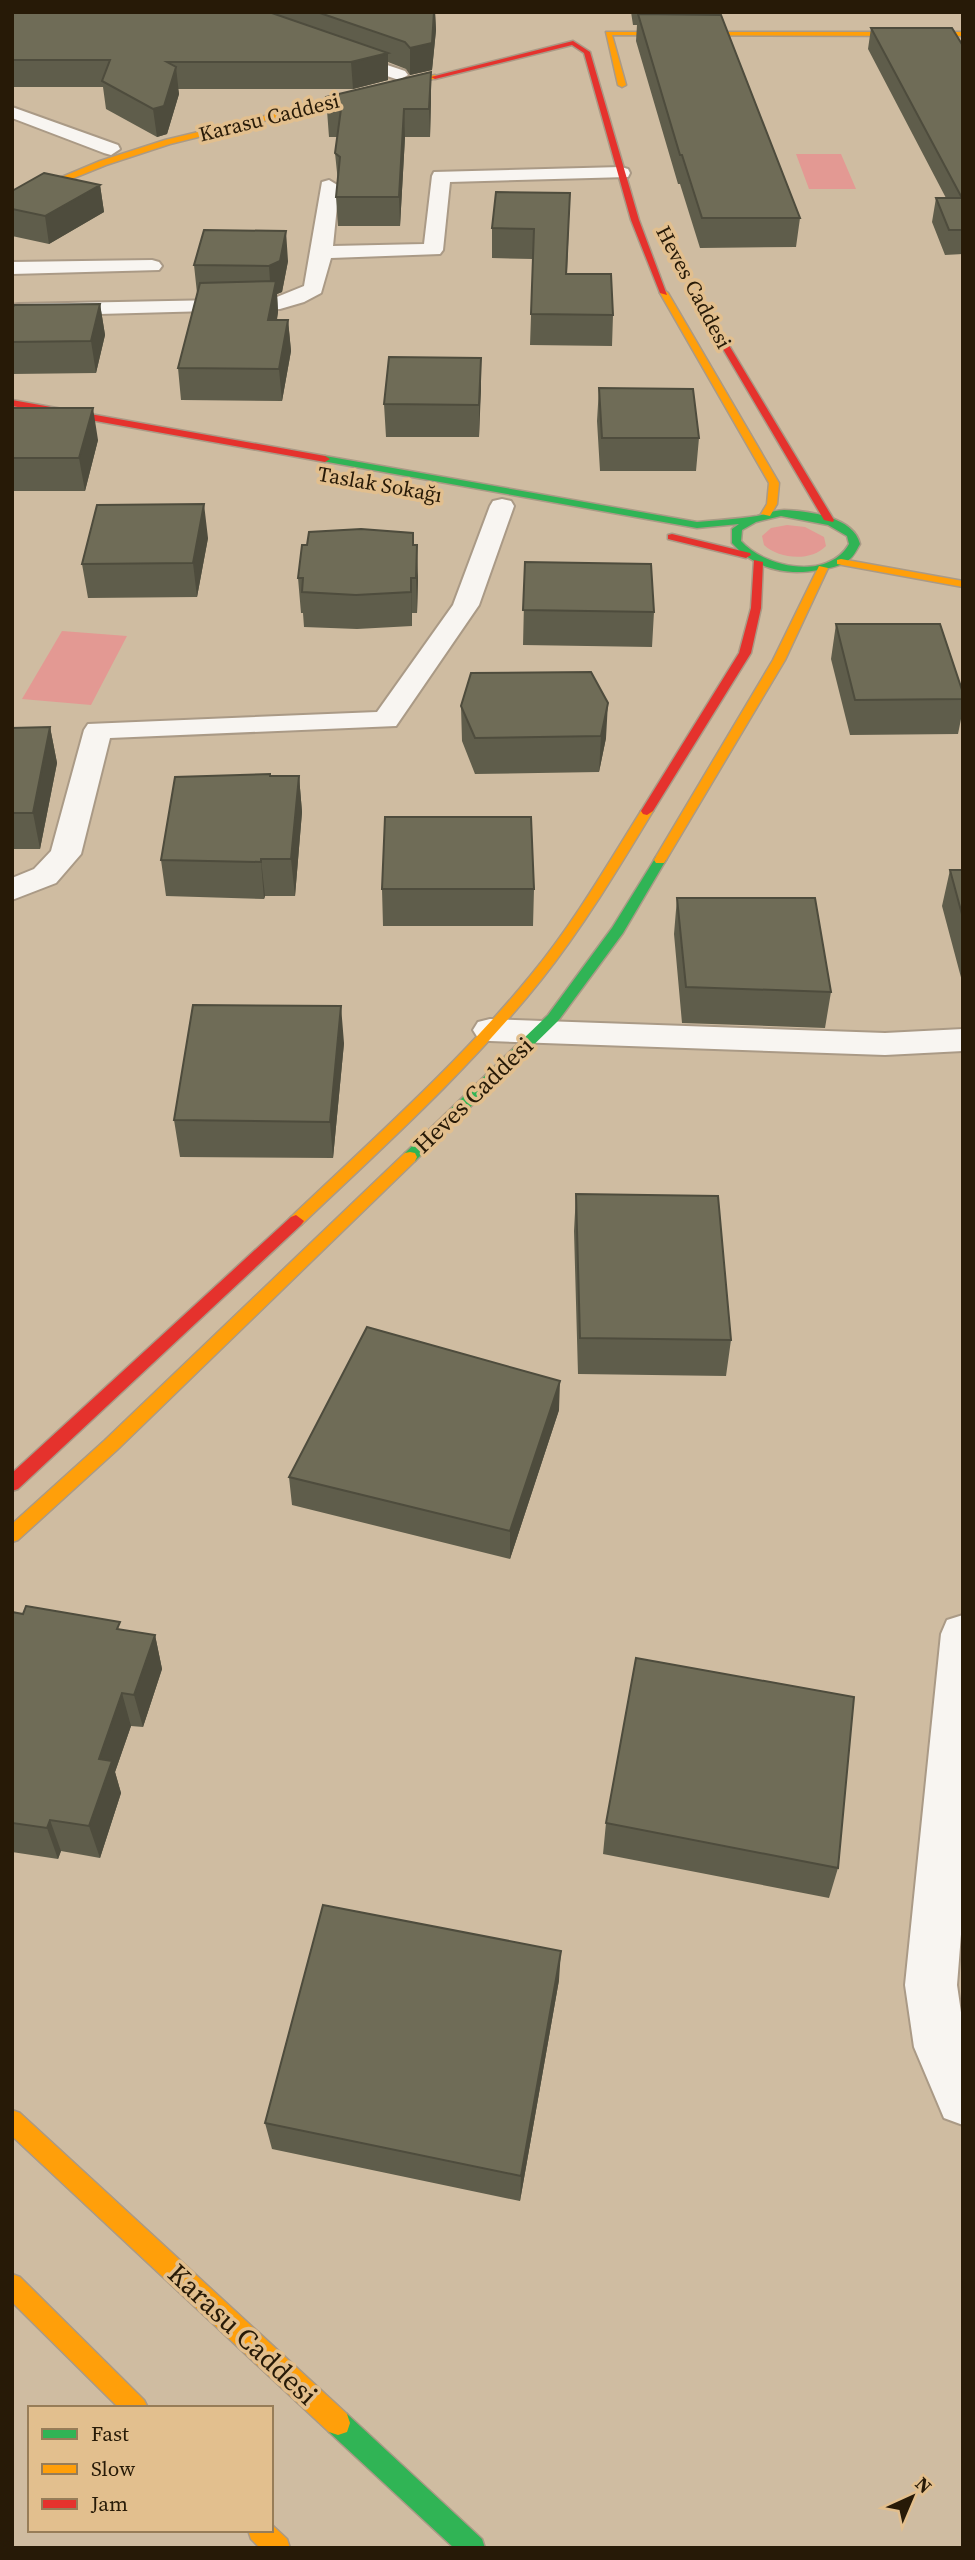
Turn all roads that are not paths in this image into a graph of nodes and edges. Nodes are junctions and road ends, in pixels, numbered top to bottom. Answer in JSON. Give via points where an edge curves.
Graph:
{"nodes":[{"id":1,"x":603,"y":22,"type":"junction"},
{"id":2,"x":963,"y":23,"type":"edge"},
{"id":3,"x":963,"y":34,"type":"edge"},
{"id":4,"x":573,"y":43,"type":"junction"},
{"id":5,"x":323,"y":49,"type":"edge"},
{"id":6,"x":399,"y":75,"type":"junction"},
{"id":7,"x":626,"y":102,"type":"dead end"},
{"id":8,"x":12,"y":112,"type":"edge"},
{"id":9,"x":111,"y":149,"type":"junction"},
{"id":10,"x":621,"y":173,"type":"junction"},
{"id":11,"x":12,"y":186,"type":"edge"},
{"id":12,"x":328,"y":186,"type":"dead end"},
{"id":13,"x":12,"y":201,"type":"edge"},
{"id":14,"x":322,"y":252,"type":"junction"},
{"id":15,"x":152,"y":267,"type":"dead end"},
{"id":16,"x":12,"y":268,"type":"edge"},
{"id":17,"x":12,"y":321,"type":"edge"},
{"id":18,"x":711,"y":323,"type":"dead end"},
{"id":19,"x":12,"y":403,"type":"edge"},
{"id":20,"x":12,"y":418,"type":"edge"},
{"id":21,"x":502,"y":506,"type":"junction"},
{"id":22,"x":760,"y":517,"type":"junction"},
{"id":23,"x":829,"y":520,"type":"junction"},
{"id":24,"x":846,"y":556,"type":"junction"},
{"id":25,"x":752,"y":559,"type":"junction"},
{"id":26,"x":823,"y":568,"type":"junction"},
{"id":27,"x":963,"y":570,"type":"edge"},
{"id":28,"x":963,"y":584,"type":"edge"},
{"id":29,"x":12,"y":890,"type":"edge"},
{"id":30,"x":489,"y":1030,"type":"junction"},
{"id":31,"x":539,"y":1031,"type":"junction"},
{"id":32,"x":963,"y":1040,"type":"edge"},
{"id":33,"x":12,"y":1484,"type":"edge"},
{"id":34,"x":12,"y":1535,"type":"edge"},
{"id":35,"x":963,"y":1634,"type":"edge"},
{"id":36,"x":960,"y":1690,"type":"edge"},
{"id":37,"x":963,"y":2099,"type":"edge"},
{"id":38,"x":12,"y":2121,"type":"edge"},
{"id":39,"x":12,"y":2285,"type":"edge"},
{"id":40,"x":134,"y":2406,"type":"edge"},
{"id":41,"x":262,"y":2532,"type":"edge"},
{"id":42,"x":278,"y":2548,"type":"edge"},
{"id":43,"x":473,"y":2548,"type":"edge"}],
"edges":[{"from":1,"to":2,"type":"street"},
{"from":1,"to":3,"type":"street"},
{"from":1,"to":4,"type":"street","name":"Karasu Caddesi","via":[[586,42]]},
{"from":1,"to":7,"type":"street"},
{"from":4,"to":6,"type":"street","name":"Karasu Caddesi","via":[[555,39],[556,31]]},
{"from":4,"to":10,"type":"street","name":"Heves Caddesi","via":[[587,52]]},
{"from":4,"to":13,"type":"street","name":"Karasu Caddesi","via":[[168,142]]},
{"from":5,"to":6,"type":"street"},
{"from":6,"to":9,"type":"street","name":"Karasu Caddesi","via":[[268,105]]},
{"from":8,"to":9,"type":"street"},
{"from":9,"to":11,"type":"street","name":"Karasu Caddesi"},
{"from":10,"to":14,"type":"street","via":[[441,176],[433,250]]},
{"from":10,"to":22,"type":"street","name":"Heves Caddesi","via":[[657,281],[770,473],[775,493]]},
{"from":12,"to":14,"type":"street"},
{"from":14,"to":17,"type":"street","via":[[314,289],[285,302],[18,310]]},
{"from":15,"to":16,"type":"street"},
{"from":18,"to":23,"type":"street","name":"Heves Caddesi"},
{"from":19,"to":22,"type":"street","name":"Taslak Sokağı","via":[[697,525]]},
{"from":20,"to":21,"type":"street","name":"Taslak Sokağı"},
{"from":21,"to":25,"type":"street","name":"Taslak Sokağı","via":[[693,541]]},
{"from":21,"to":29,"type":"street","via":[[466,605],[386,720],[98,730],[66,854],[45,876]]},
{"from":22,"to":23,"type":"street","name":"Taslak Sokağı","via":[[798,513]]},
{"from":22,"to":25,"type":"street","name":"Heves Caddesi","via":[[743,524],[735,540]]},
{"from":23,"to":24,"type":"street","name":"Heves Caddesi","via":[[853,542]]},
{"from":24,"to":26,"type":"street","name":"Taslak Sokağı"},
{"from":24,"to":27,"type":"street"},
{"from":24,"to":28,"type":"street"},
{"from":25,"to":26,"type":"street","name":"Taslak Sokağı","via":[[790,569]]},
{"from":25,"to":30,"type":"street","name":"Heves Caddesi","via":[[756,608],[745,653],[582,915]]},
{"from":26,"to":31,"type":"street","name":"Heves Caddesi","via":[[779,660],[618,930]]},
{"from":30,"to":31,"type":"street"},
{"from":30,"to":33,"type":"street","name":"Heves Caddesi","via":[[241,1274]]},
{"from":31,"to":32,"type":"street","via":[[885,1044]]},
{"from":31,"to":34,"type":"street","name":"Heves Caddesi"},
{"from":35,"to":36,"type":"street"},
{"from":36,"to":37,"type":"street","via":[[931,1985],[940,2048]]},
{"from":38,"to":43,"type":"street","name":"Karasu Caddesi"},
{"from":39,"to":40,"type":"street"},
{"from":41,"to":42,"type":"street"}]}
